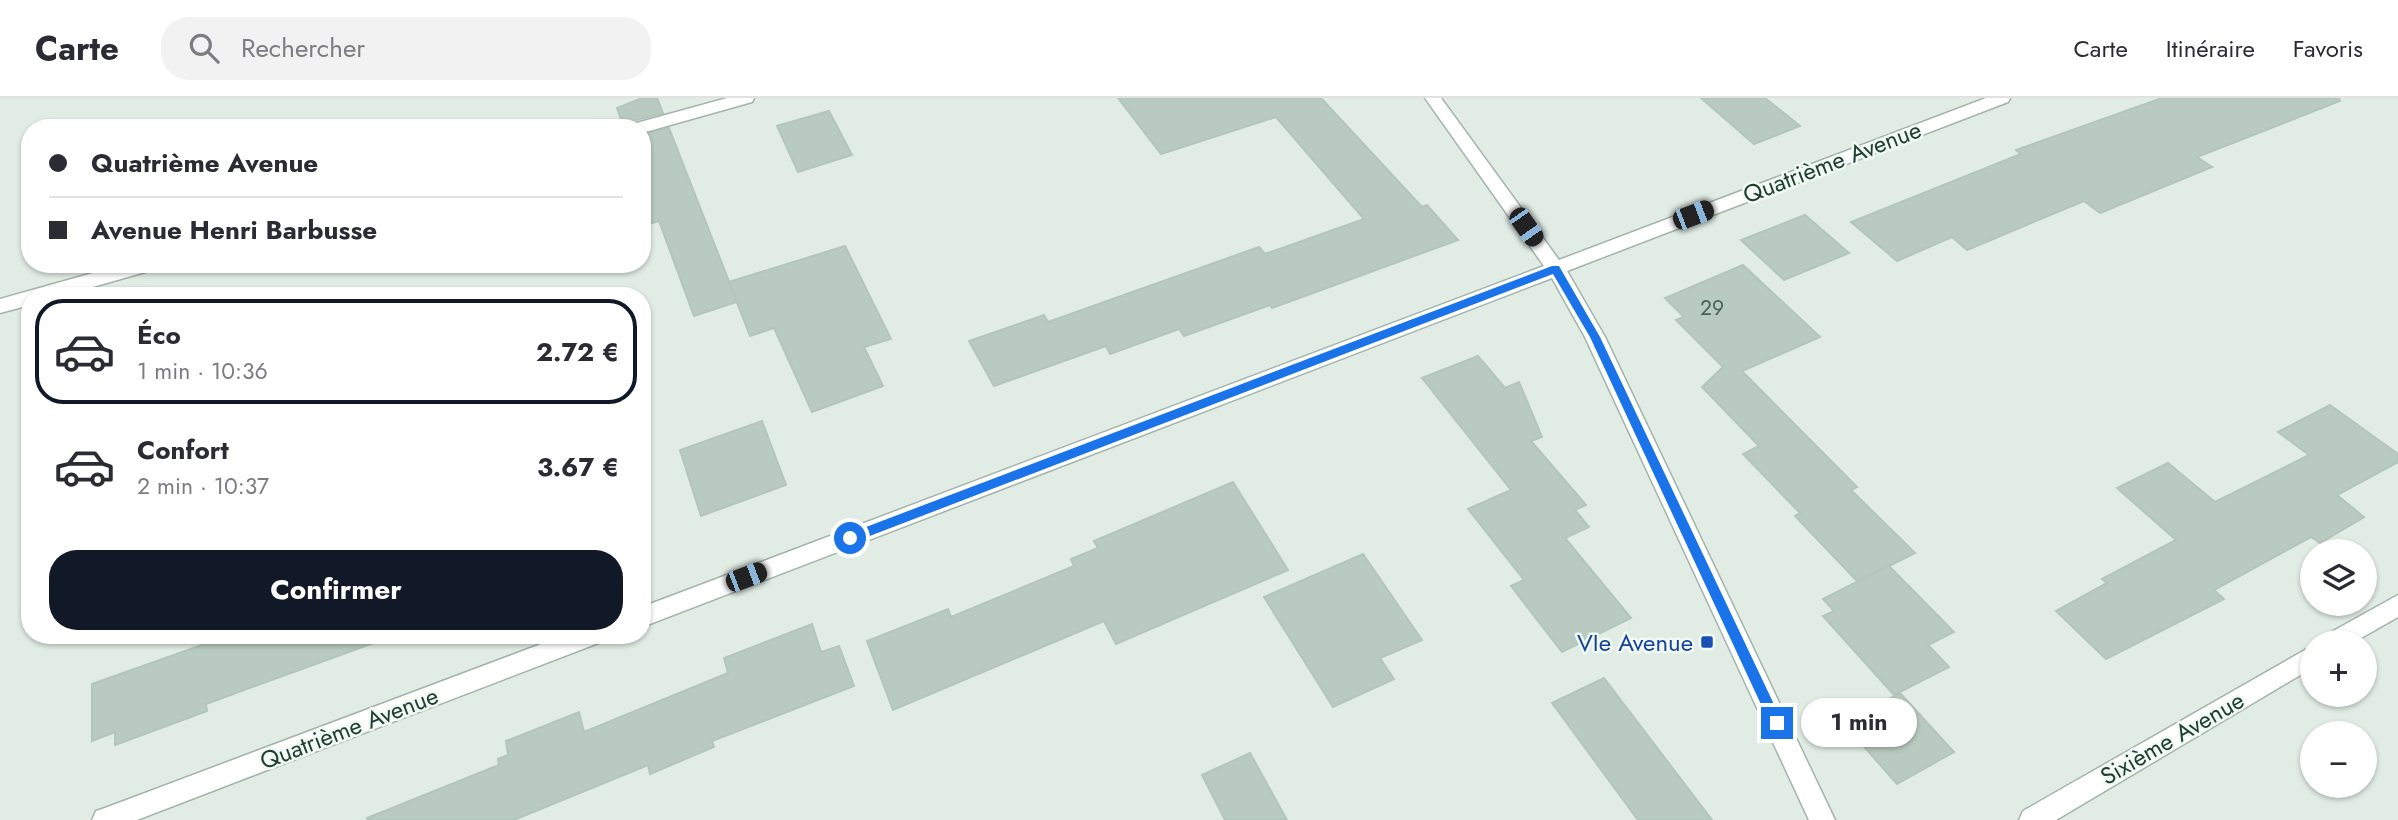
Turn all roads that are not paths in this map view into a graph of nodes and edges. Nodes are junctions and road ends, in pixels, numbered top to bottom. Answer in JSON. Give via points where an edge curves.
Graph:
{"nodes":[{"id":1,"x":746,"y":98,"type":"edge"},
{"id":2,"x":1433,"y":98,"type":"edge"},
{"id":3,"x":2002,"y":98,"type":"edge"},
{"id":4,"x":651,"y":125,"type":"edge"},
{"id":5,"x":1556,"y":269,"type":"junction"},
{"id":6,"x":117,"y":273,"type":"edge"},
{"id":7,"x":68,"y":287,"type":"edge"},
{"id":8,"x":21,"y":300,"type":"edge"},
{"id":9,"x":0,"y":306,"type":"edge"},
{"id":10,"x":2398,"y":605,"type":"edge"},
{"id":11,"x":651,"y":614,"type":"edge"},
{"id":12,"x":2355,"y":630,"type":"edge"},
{"id":13,"x":569,"y":644,"type":"edge"},
{"id":14,"x":2300,"y":663,"type":"edge"},
{"id":15,"x":105,"y":820,"type":"edge"},
{"id":16,"x":1822,"y":820,"type":"edge"},
{"id":17,"x":2032,"y":820,"type":"edge"}],
"edges":[{"from":1,"to":4,"type":"street"},
{"from":2,"to":5,"type":"street"},
{"from":3,"to":5,"type":"street","name":"Quatrième Avenue"},
{"from":5,"to":11,"type":"street","name":"Quatrième Avenue"},
{"from":5,"to":16,"type":"street","via":[[1595,337]]},
{"from":6,"to":7,"type":"street"},
{"from":8,"to":9,"type":"street"},
{"from":10,"to":12,"type":"street"},
{"from":13,"to":15,"type":"street","name":"Quatrième Avenue"},
{"from":14,"to":17,"type":"street","name":"Sixième Avenue"}]}
